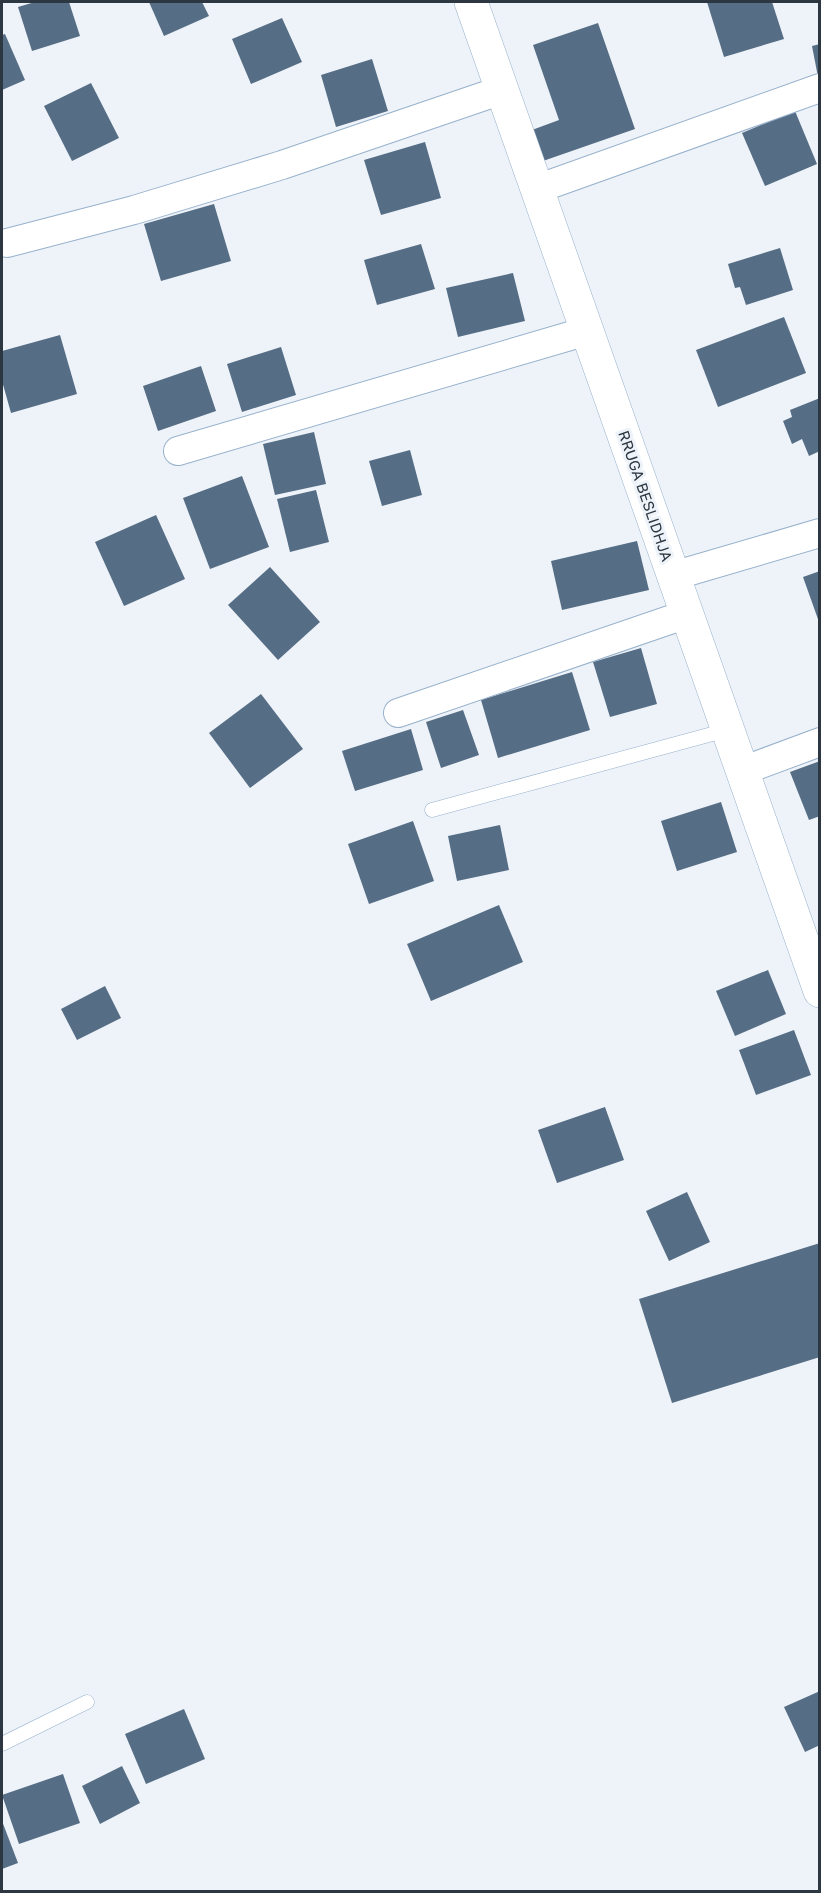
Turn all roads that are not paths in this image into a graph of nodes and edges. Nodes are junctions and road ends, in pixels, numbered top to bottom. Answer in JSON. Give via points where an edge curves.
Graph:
{"nodes":[{"id":1,"x":471,"y":2,"type":"edge"},
{"id":2,"x":819,"y":88,"type":"edge"},
{"id":3,"x":502,"y":90,"type":"junction"},
{"id":4,"x":537,"y":189,"type":"junction"},
{"id":5,"x":7,"y":243,"type":"dead end"},
{"id":6,"x":587,"y":331,"type":"junction"},
{"id":7,"x":178,"y":451,"type":"dead end"},
{"id":8,"x":819,"y":533,"type":"edge"},
{"id":9,"x":673,"y":576,"type":"junction"},
{"id":10,"x":687,"y":614,"type":"junction"},
{"id":11,"x":398,"y":713,"type":"dead end"},
{"id":12,"x":728,"y":730,"type":"junction"},
{"id":13,"x":819,"y":742,"type":"edge"},
{"id":14,"x":742,"y":771,"type":"junction"},
{"id":15,"x":432,"y":810,"type":"dead end"},
{"id":16,"x":819,"y":991,"type":"edge"},
{"id":17,"x":87,"y":1702,"type":"dead end"},
{"id":18,"x":2,"y":1744,"type":"edge"}],
"edges":[{"from":1,"to":3,"type":"main road","name":"RRUGA BESLIDHJA"},
{"from":2,"to":4,"type":"street"},
{"from":3,"to":4,"type":"main road","name":"RRUGA BESLIDHJA"},
{"from":3,"to":5,"type":"street","via":[[282,165]]},
{"from":4,"to":6,"type":"main road","name":"RRUGA BESLIDHJA"},
{"from":6,"to":7,"type":"street"},
{"from":6,"to":9,"type":"main road","name":"RRUGA BESLIDHJA"},
{"from":8,"to":9,"type":"street"},
{"from":9,"to":10,"type":"main road","name":"RRUGA BESLIDHJA"},
{"from":10,"to":11,"type":"street"},
{"from":10,"to":12,"type":"main road","name":"RRUGA BESLIDHJA"},
{"from":12,"to":14,"type":"main road","name":"RRUGA BESLIDHJA"},
{"from":12,"to":15,"type":"lane"},
{"from":13,"to":14,"type":"street"},
{"from":14,"to":16,"type":"main road","name":"RRUGA BESLIDHJA"},
{"from":17,"to":18,"type":"lane"}]}
